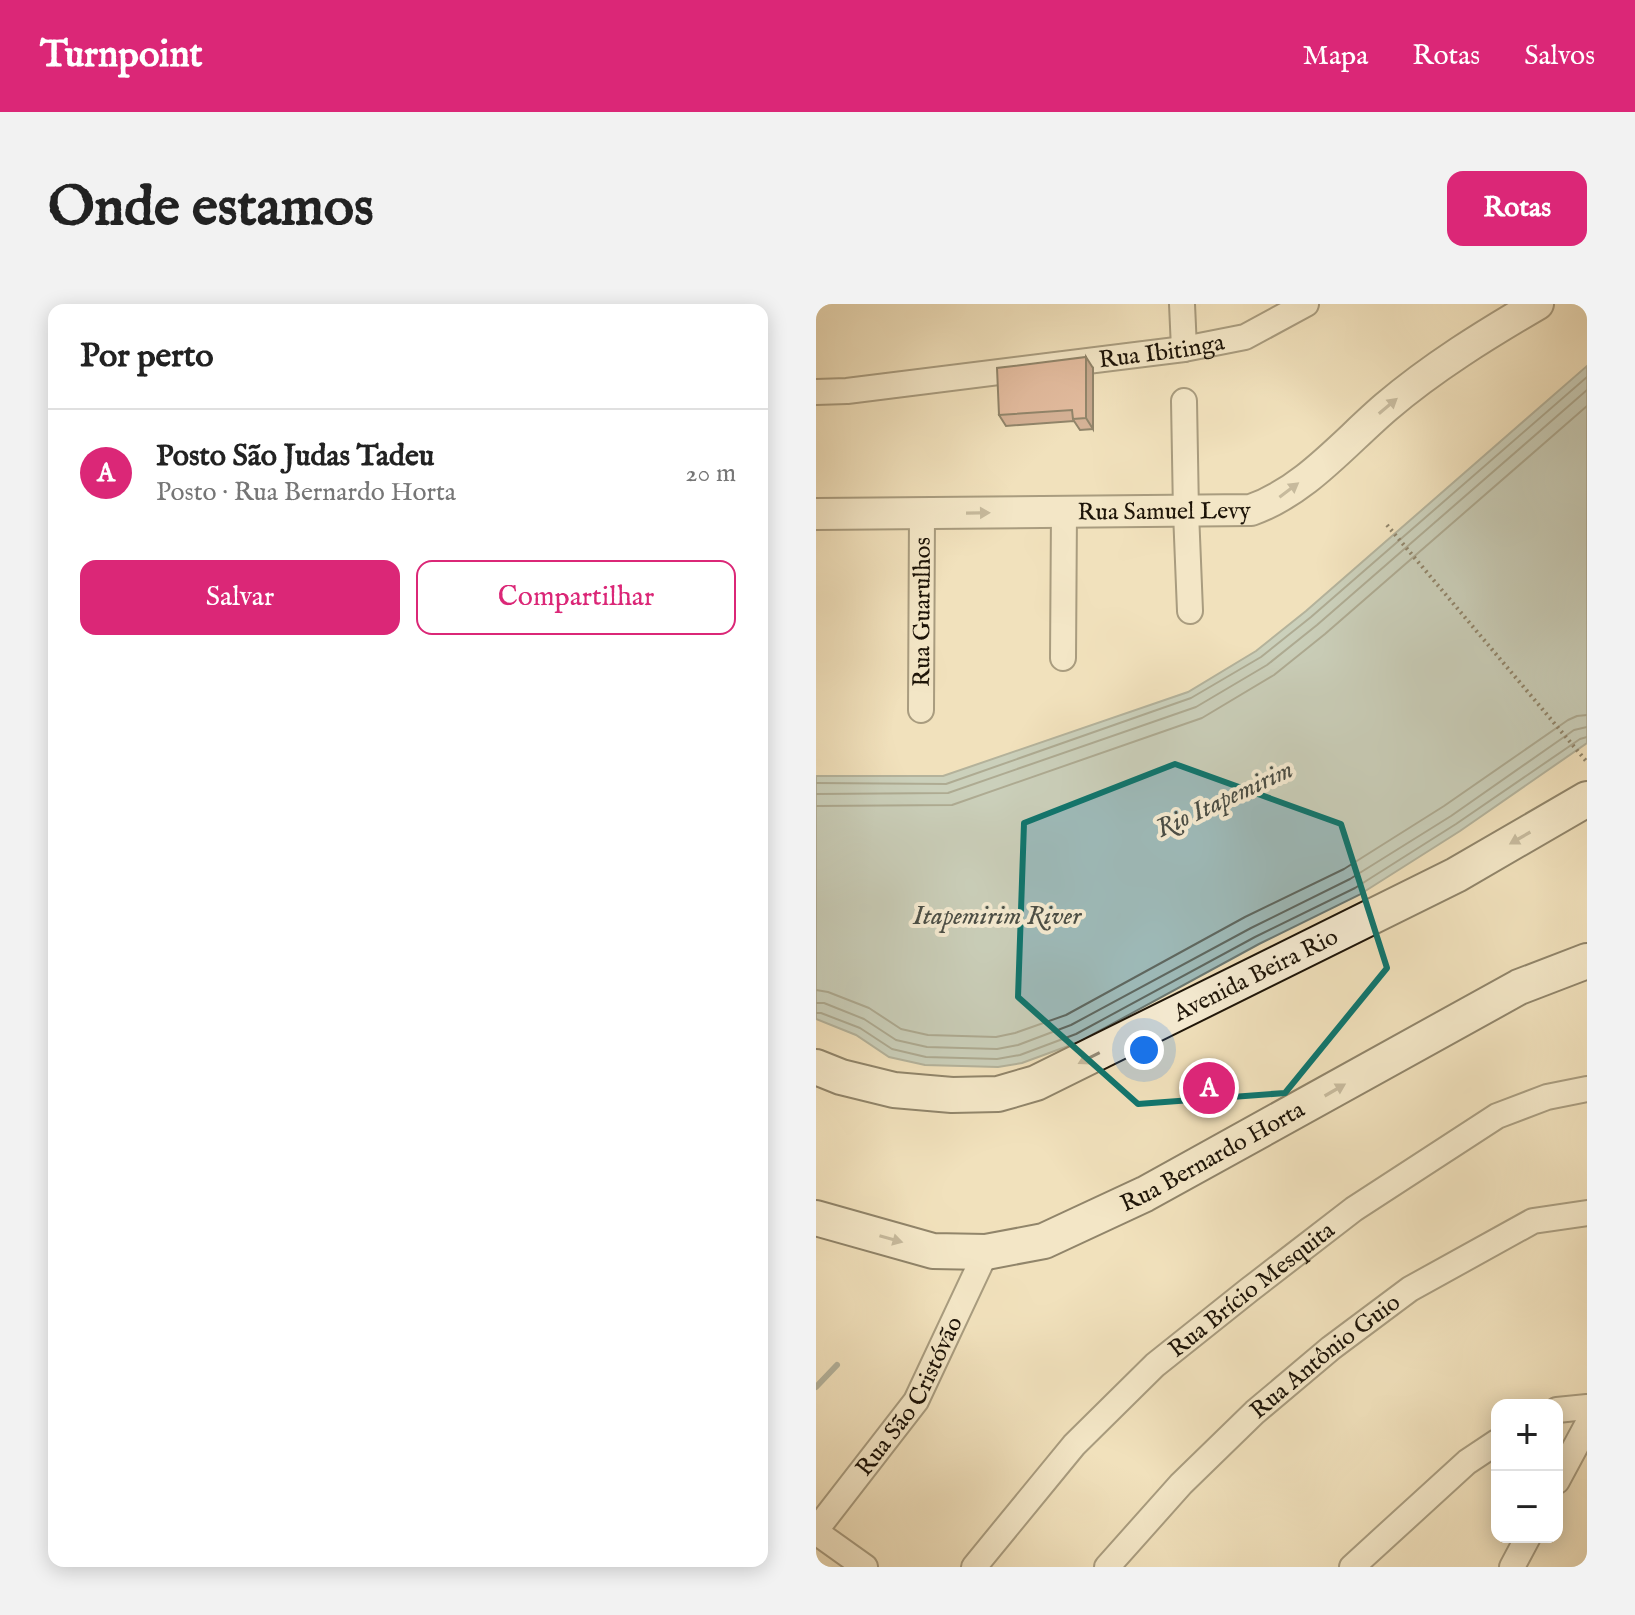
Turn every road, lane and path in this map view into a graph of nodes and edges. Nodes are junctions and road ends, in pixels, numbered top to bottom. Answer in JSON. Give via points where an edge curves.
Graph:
{"nodes":[{"id":1,"x":1182,"y":304,"type":"edge"},
{"id":2,"x":1306,"y":304,"type":"edge"},
{"id":3,"x":1538,"y":304,"type":"edge"},
{"id":4,"x":1184,"y":349,"type":"junction"},
{"id":5,"x":816,"y":392,"type":"edge"},
{"id":6,"x":1184,"y":401,"type":"dead end"},
{"id":7,"x":1064,"y":511,"type":"junction"},
{"id":8,"x":1186,"y":512,"type":"junction"},
{"id":9,"x":816,"y":514,"type":"edge"},
{"id":10,"x":922,"y":514,"type":"junction"},
{"id":11,"x":1387,"y":525,"type":"dead end"},
{"id":12,"x":1190,"y":611,"type":"dead end"},
{"id":13,"x":1063,"y":658,"type":"dead end"},
{"id":14,"x":921,"y":710,"type":"dead end"},
{"id":15,"x":1587,"y":762,"type":"edge"},
{"id":16,"x":1587,"y":799,"type":"edge"},
{"id":17,"x":1587,"y":961,"type":"edge"},
{"id":18,"x":816,"y":1067,"type":"edge"},
{"id":19,"x":1587,"y":1089,"type":"edge"},
{"id":20,"x":1587,"y":1213,"type":"edge"},
{"id":21,"x":816,"y":1218,"type":"edge"},
{"id":22,"x":986,"y":1252,"type":"junction"},
{"id":23,"x":1587,"y":1407,"type":"edge"},
{"id":24,"x":1563,"y":1409,"type":"edge"},
{"id":25,"x":1587,"y":1425,"type":"edge"},
{"id":26,"x":1491,"y":1446,"type":"edge"},
{"id":27,"x":1562,"y":1471,"type":"edge"},
{"id":28,"x":816,"y":1531,"type":"edge"},
{"id":29,"x":1525,"y":1543,"type":"edge"},
{"id":30,"x":865,"y":1567,"type":"edge"},
{"id":31,"x":974,"y":1567,"type":"edge"},
{"id":32,"x":1107,"y":1567,"type":"edge"},
{"id":33,"x":1352,"y":1567,"type":"edge"},
{"id":34,"x":1512,"y":1567,"type":"edge"}],
"edges":[{"from":1,"to":4,"type":"street"},
{"from":2,"to":4,"type":"street","name":"Rua Ibitinga","via":[[1245,337]]},
{"from":8,"to":3,"type":"street","name":"Rua Samuel Levy","one_way":true,"via":[[1251,510],[1273,502],[1433,370]]},
{"from":4,"to":5,"type":"street","name":"Rua Ibitinga"},
{"from":6,"to":8,"type":"street"},
{"from":7,"to":8,"type":"street","name":"Rua Samuel Levy"},
{"from":10,"to":7,"type":"street","name":"Rua Samuel Levy","one_way":true},
{"from":7,"to":13,"type":"street"},
{"from":8,"to":12,"type":"street"},
{"from":9,"to":10,"type":"street","name":"Rua Samuel Levy"},
{"from":10,"to":14,"type":"street","name":"Rua Guarulhos"},
{"from":11,"to":15,"type":"path"},
{"from":16,"to":18,"type":"main road","name":"Avenida Beira Rio","one_way":true,"via":[[1456,875],[1036,1083],[998,1094],[952,1095],[894,1090]]},
{"from":22,"to":17,"type":"main road","name":"Rua Bernardo Horta","one_way":true,"via":[[1044,1241],[1145,1194],[1519,987]]},
{"from":19,"to":31,"type":"street","name":"Rua Brício Mesquita","via":[[1497,1116],[1354,1209],[1249,1290],[1155,1365],[1074,1445]]},
{"from":20,"to":32,"type":"street","name":"Rua Antônio Guio","via":[[1533,1221],[1399,1297],[1255,1412]]},
{"from":21,"to":22,"type":"main road","name":"Rua Bernardo Horta","one_way":true,"via":[[933,1251]]},
{"from":22,"to":28,"type":"street","name":"Rua São Cristóvão","via":[[916,1401]]},
{"from":23,"to":24,"type":"street"},
{"from":25,"to":27,"type":"street"},
{"from":26,"to":33,"type":"street"},
{"from":28,"to":30,"type":"street"},
{"from":29,"to":34,"type":"street"}]}
